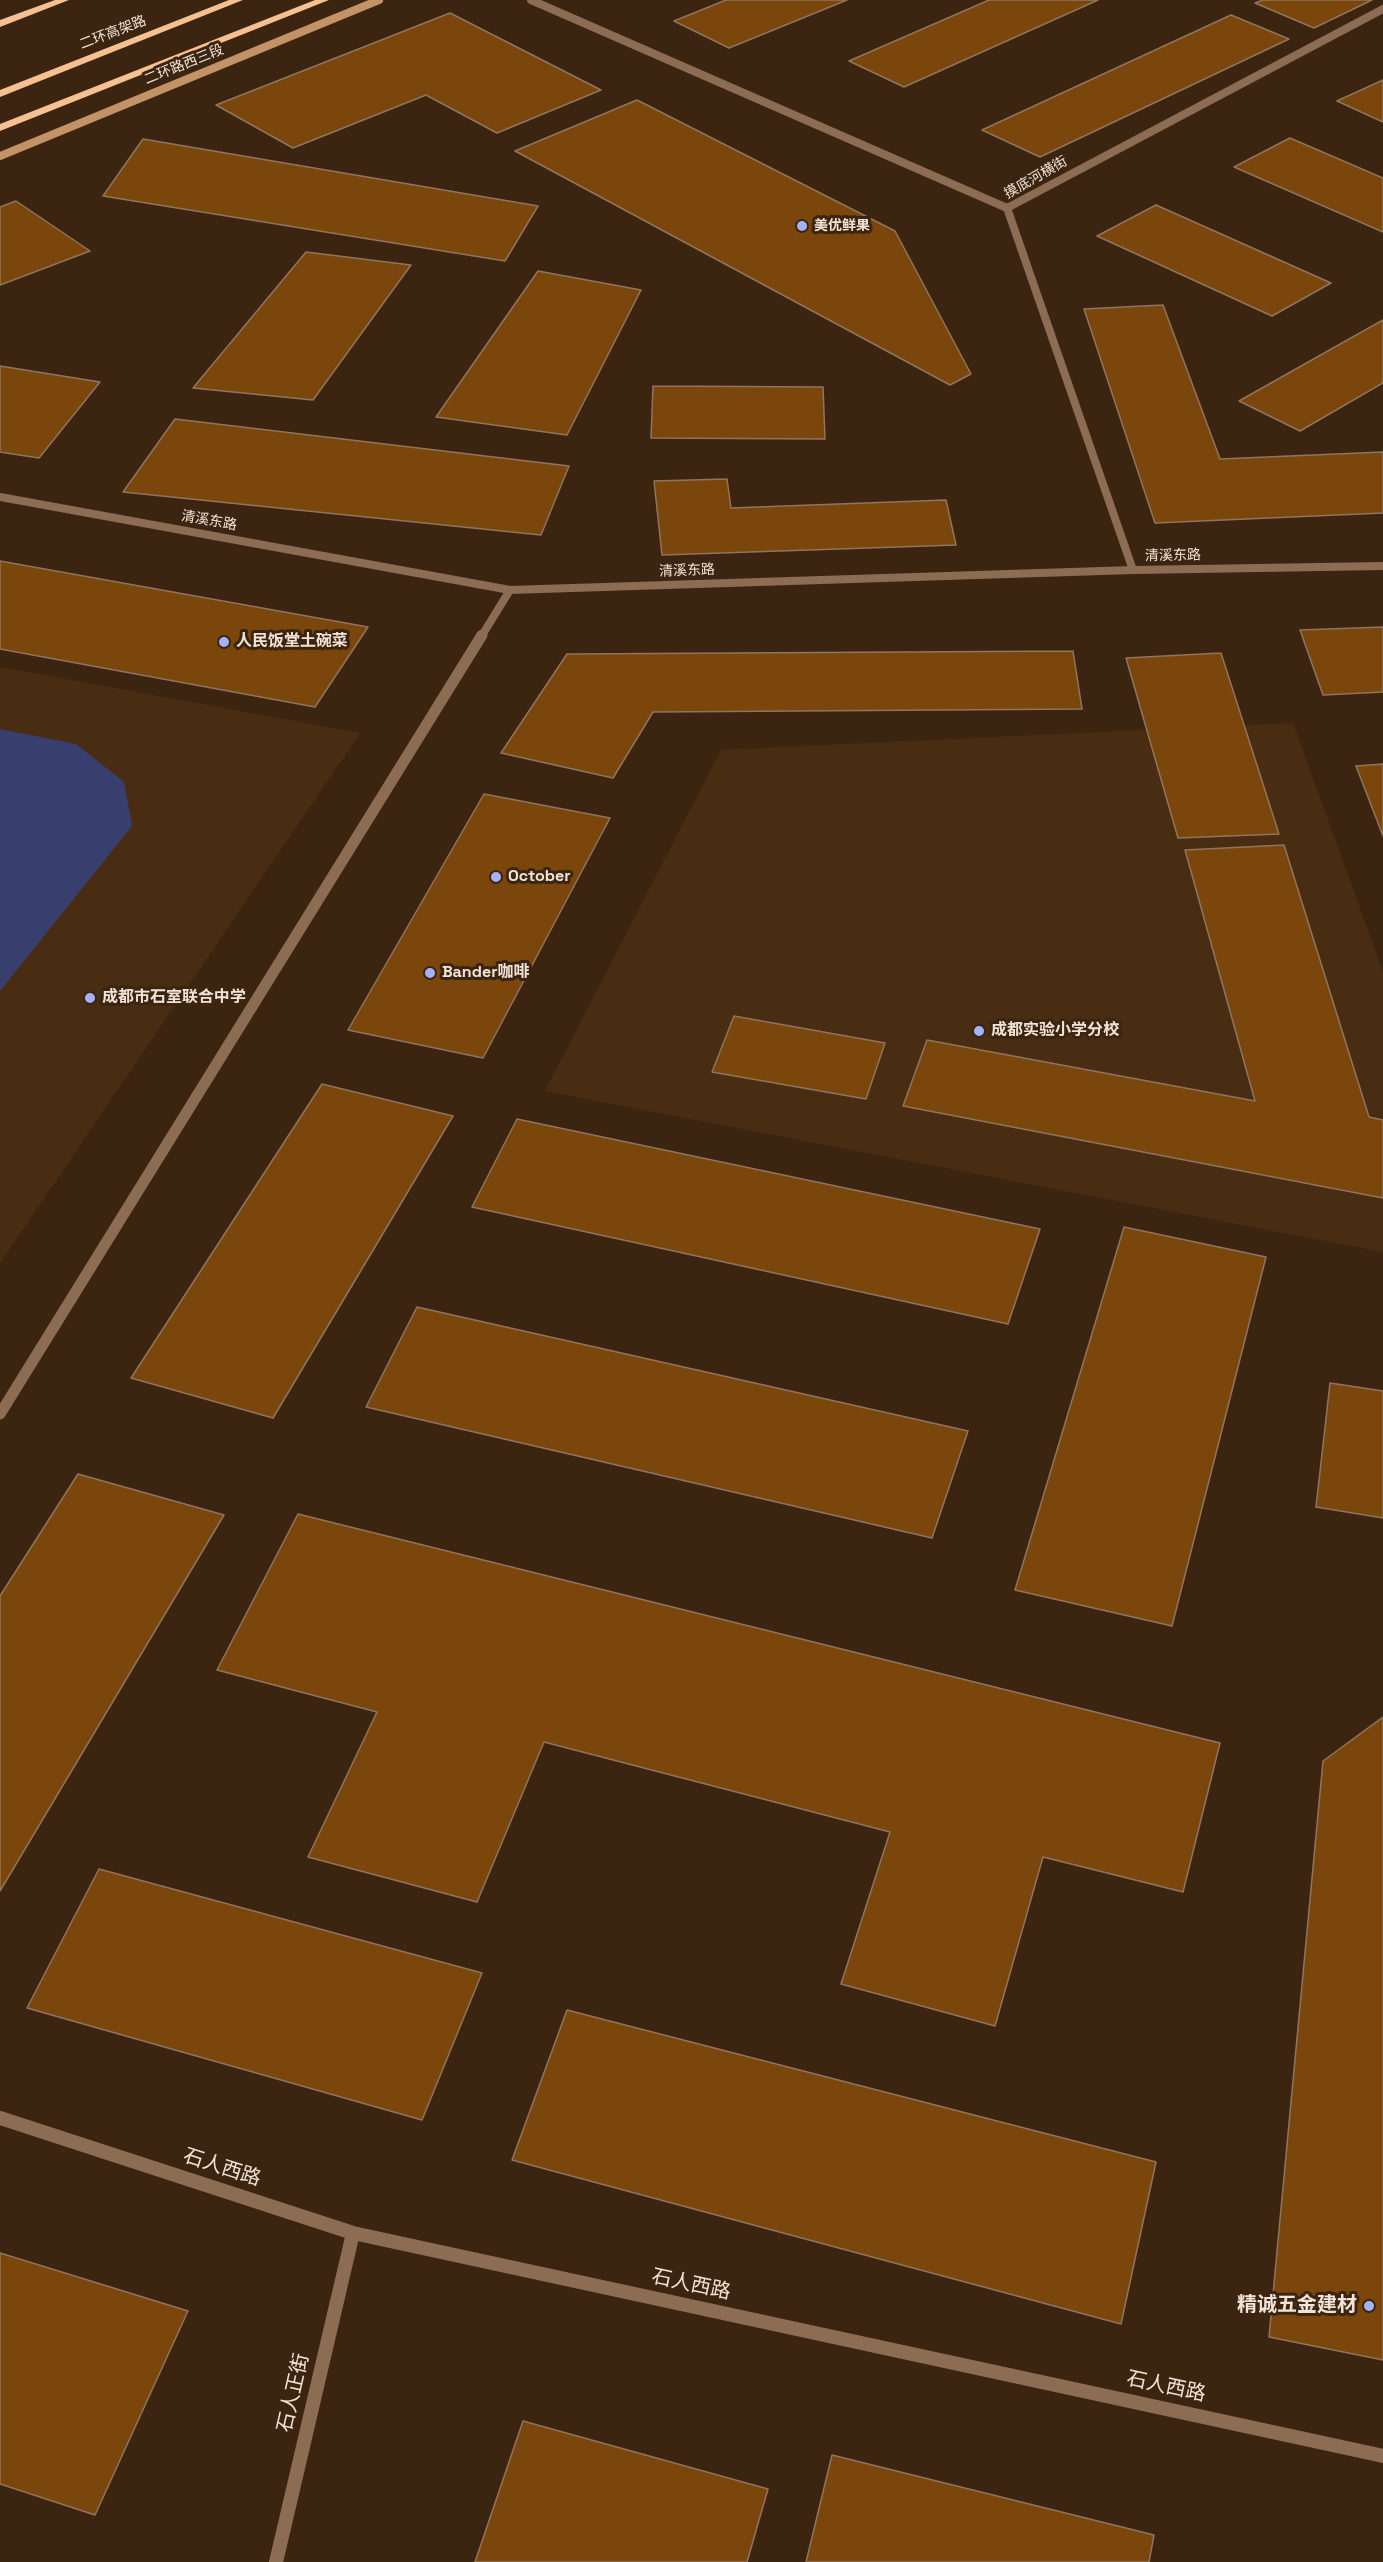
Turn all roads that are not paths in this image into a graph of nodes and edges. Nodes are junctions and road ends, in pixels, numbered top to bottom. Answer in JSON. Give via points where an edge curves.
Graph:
{"nodes":[{"id":1,"x":64,"y":0,"type":"edge"},
{"id":2,"x":238,"y":0,"type":"edge"},
{"id":3,"x":324,"y":0,"type":"edge"},
{"id":4,"x":379,"y":0,"type":"edge"},
{"id":5,"x":531,"y":0,"type":"edge"},
{"id":6,"x":1383,"y":9,"type":"edge"},
{"id":7,"x":0,"y":24,"type":"edge"},
{"id":8,"x":0,"y":94,"type":"edge"},
{"id":9,"x":0,"y":128,"type":"edge"},
{"id":10,"x":0,"y":156,"type":"edge"},
{"id":11,"x":1007,"y":208,"type":"junction"},
{"id":12,"x":0,"y":497,"type":"edge"},
{"id":13,"x":1383,"y":566,"type":"edge"},
{"id":14,"x":1133,"y":570,"type":"junction"},
{"id":15,"x":510,"y":590,"type":"junction"},
{"id":16,"x":0,"y":1414,"type":"edge"},
{"id":17,"x":0,"y":2118,"type":"edge"},
{"id":18,"x":354,"y":2233,"type":"junction"},
{"id":19,"x":1383,"y":2456,"type":"edge"},
{"id":20,"x":276,"y":2562,"type":"edge"}],
"edges":[{"from":1,"to":7,"type":"highway"},
{"from":2,"to":8,"type":"highway","name":"二环高架路"},
{"from":3,"to":9,"type":"highway"},
{"from":4,"to":10,"type":"main road","name":"二环路西三段"},
{"from":5,"to":11,"type":"street"},
{"from":6,"to":11,"type":"street","name":"摸底河横街"},
{"from":11,"to":14,"type":"street","name":"摸底河横街"},
{"from":12,"to":15,"type":"street","name":"清溪东路"},
{"from":13,"to":14,"type":"street","name":"清溪东路"},
{"from":14,"to":15,"type":"street","name":"清溪东路"},
{"from":15,"to":16,"type":"street"},
{"from":17,"to":18,"type":"street","name":"石人西路"},
{"from":18,"to":19,"type":"street","name":"石人西路"},
{"from":18,"to":20,"type":"street","name":"石人正街"}]}
